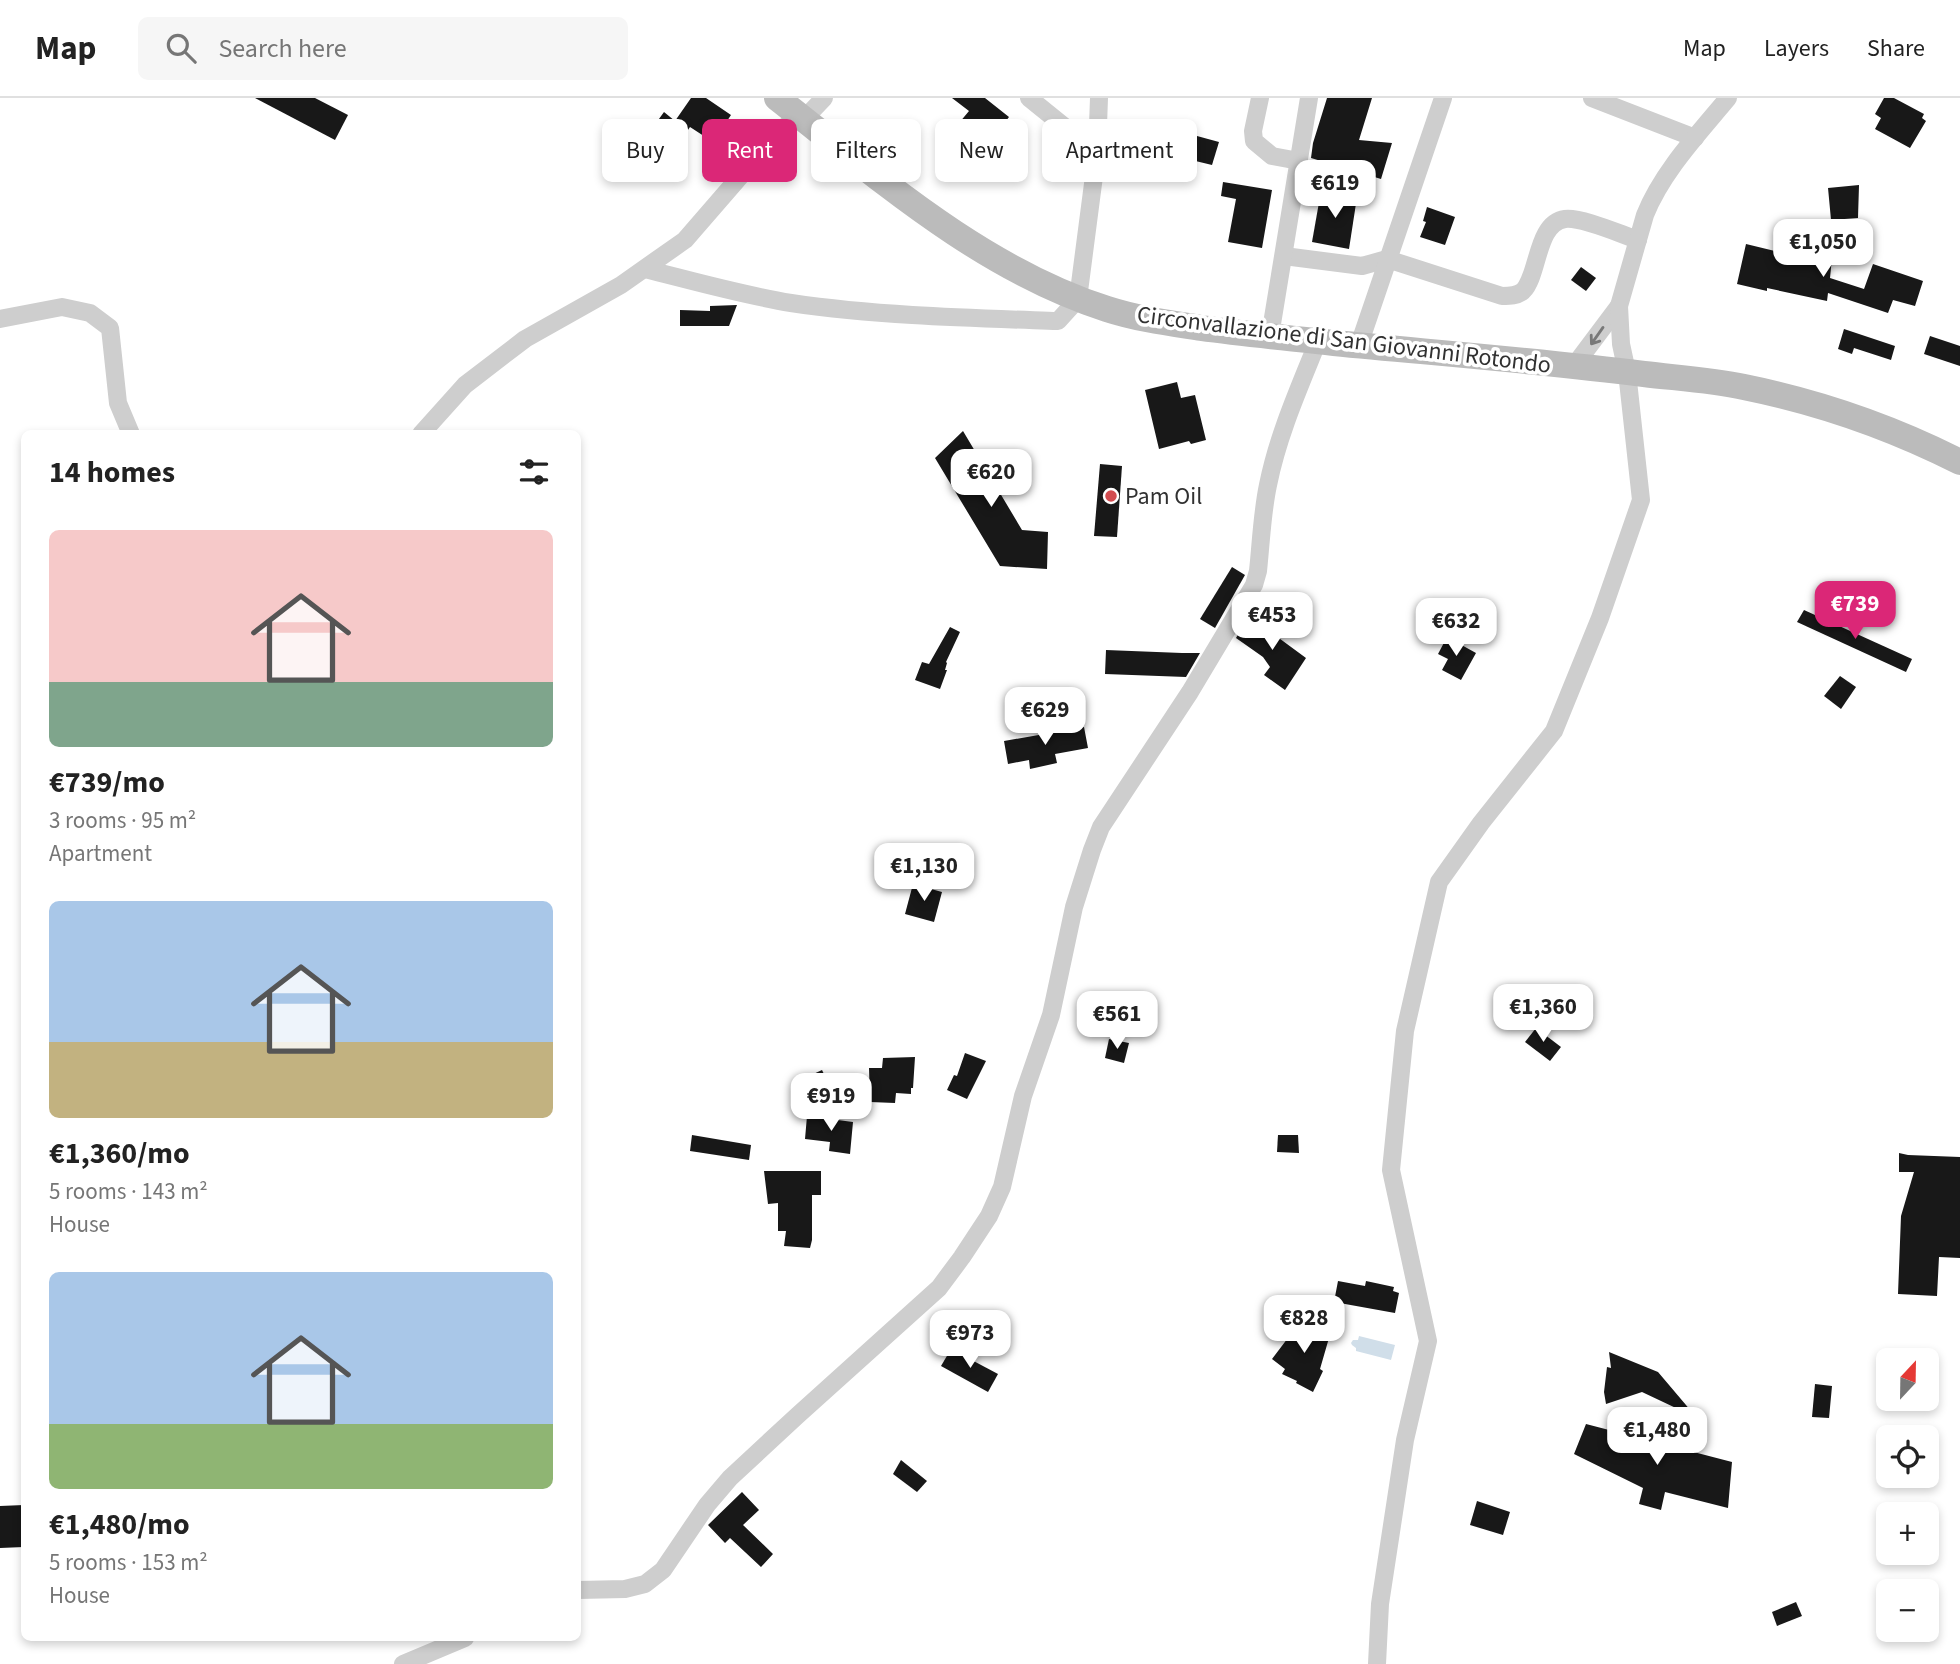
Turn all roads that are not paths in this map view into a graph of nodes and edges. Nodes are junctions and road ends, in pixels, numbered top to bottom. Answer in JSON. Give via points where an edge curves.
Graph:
{"nodes":[{"id":1,"x":824,"y":98,"type":"edge"},
{"id":2,"x":1029,"y":98,"type":"edge"},
{"id":3,"x":1100,"y":98,"type":"edge"},
{"id":4,"x":1260,"y":98,"type":"edge"},
{"id":5,"x":1309,"y":98,"type":"edge"},
{"id":6,"x":1443,"y":98,"type":"edge"},
{"id":7,"x":1592,"y":98,"type":"edge"},
{"id":8,"x":1728,"y":98,"type":"edge"},
{"id":9,"x":793,"y":110,"type":"edge"},
{"id":10,"x":1055,"y":119,"type":"edge"},
{"id":11,"x":1099,"y":119,"type":"edge"},
{"id":12,"x":1695,"y":138,"type":"junction"},
{"id":13,"x":1299,"y":161,"type":"junction"},
{"id":14,"x":1093,"y":182,"type":"edge"},
{"id":15,"x":1638,"y":240,"type":"junction"},
{"id":16,"x":1284,"y":256,"type":"junction"},
{"id":17,"x":1387,"y":259,"type":"junction"},
{"id":18,"x":645,"y":269,"type":"junction"},
{"id":19,"x":1078,"y":299,"type":"junction"},
{"id":20,"x":1619,"y":306,"type":"junction"},
{"id":21,"x":0,"y":319,"type":"edge"},
{"id":22,"x":1270,"y":336,"type":"junction"},
{"id":23,"x":1318,"y":341,"type":"junction"},
{"id":24,"x":1359,"y":345,"type":"junction"},
{"id":25,"x":1574,"y":366,"type":"junction"},
{"id":26,"x":1627,"y":372,"type":"junction"},
{"id":27,"x":129,"y":430,"type":"edge"},
{"id":28,"x":425,"y":430,"type":"edge"},
{"id":29,"x":1960,"y":462,"type":"edge"},
{"id":30,"x":581,"y":1590,"type":"edge"},
{"id":31,"x":458,"y":1641,"type":"edge"},
{"id":32,"x":403,"y":1664,"type":"edge"},
{"id":33,"x":1377,"y":1664,"type":"edge"}],
"edges":[{"from":1,"to":9,"type":"street"},
{"from":2,"to":10,"type":"street"},
{"from":3,"to":11,"type":"street"},
{"from":4,"to":13,"type":"street","via":[[1254,141],[1272,156]]},
{"from":5,"to":13,"type":"street"},
{"from":6,"to":17,"type":"street"},
{"from":7,"to":12,"type":"street"},
{"from":8,"to":12,"type":"street"},
{"from":9,"to":18,"type":"street","via":[[685,240]]},
{"from":9,"to":19,"type":"main road","name":"Circonvallazione di San Giovanni Rotondo","via":[[976,246]]},
{"from":12,"to":15,"type":"street","via":[[1650,200]]},
{"from":13,"to":16,"type":"street"},
{"from":14,"to":19,"type":"street"},
{"from":15,"to":17,"type":"street","via":[[1563,219],[1547,231],[1524,289],[1503,296]]},
{"from":15,"to":20,"type":"street"},
{"from":16,"to":17,"type":"street","via":[[1362,266]]},
{"from":16,"to":22,"type":"street"},
{"from":17,"to":24,"type":"street"},
{"from":18,"to":19,"type":"street","via":[[790,302],[876,312],[1058,321]]},
{"from":18,"to":28,"type":"street","via":[[525,339],[465,385]]},
{"from":19,"to":22,"type":"main road","name":"Circonvallazione di San Giovanni Rotondo","via":[[1142,318]]},
{"from":20,"to":25,"type":"street","one_way":true},
{"from":20,"to":26,"type":"street"},
{"from":21,"to":27,"type":"street","via":[[62,307],[90,313],[110,328],[118,403]]},
{"from":22,"to":23,"type":"main road","name":"Circonvallazione di San Giovanni Rotondo"},
{"from":23,"to":24,"type":"main road","name":"Circonvallazione di San Giovanni Rotondo"},
{"from":23,"to":30,"type":"street","via":[[1273,462],[1254,585],[1101,827],[1092,850],[1074,907],[1051,1015],[1023,1096],[1002,1187],[989,1216],[939,1288],[730,1478],[663,1570],[645,1584],[625,1589]]},
{"from":24,"to":25,"type":"main road","name":"Circonvallazione di San Giovanni Rotondo"},
{"from":25,"to":26,"type":"main road","name":"Circonvallazione di San Giovanni Rotondo"},
{"from":26,"to":29,"type":"main road","name":"Circonvallazione di San Giovanni Rotondo","via":[[1744,387],[1819,406]]},
{"from":26,"to":33,"type":"street","via":[[1641,500],[1554,731],[1439,881],[1405,1031],[1391,1170],[1428,1340],[1405,1440],[1380,1604]]},
{"from":31,"to":32,"type":"street"}]}
